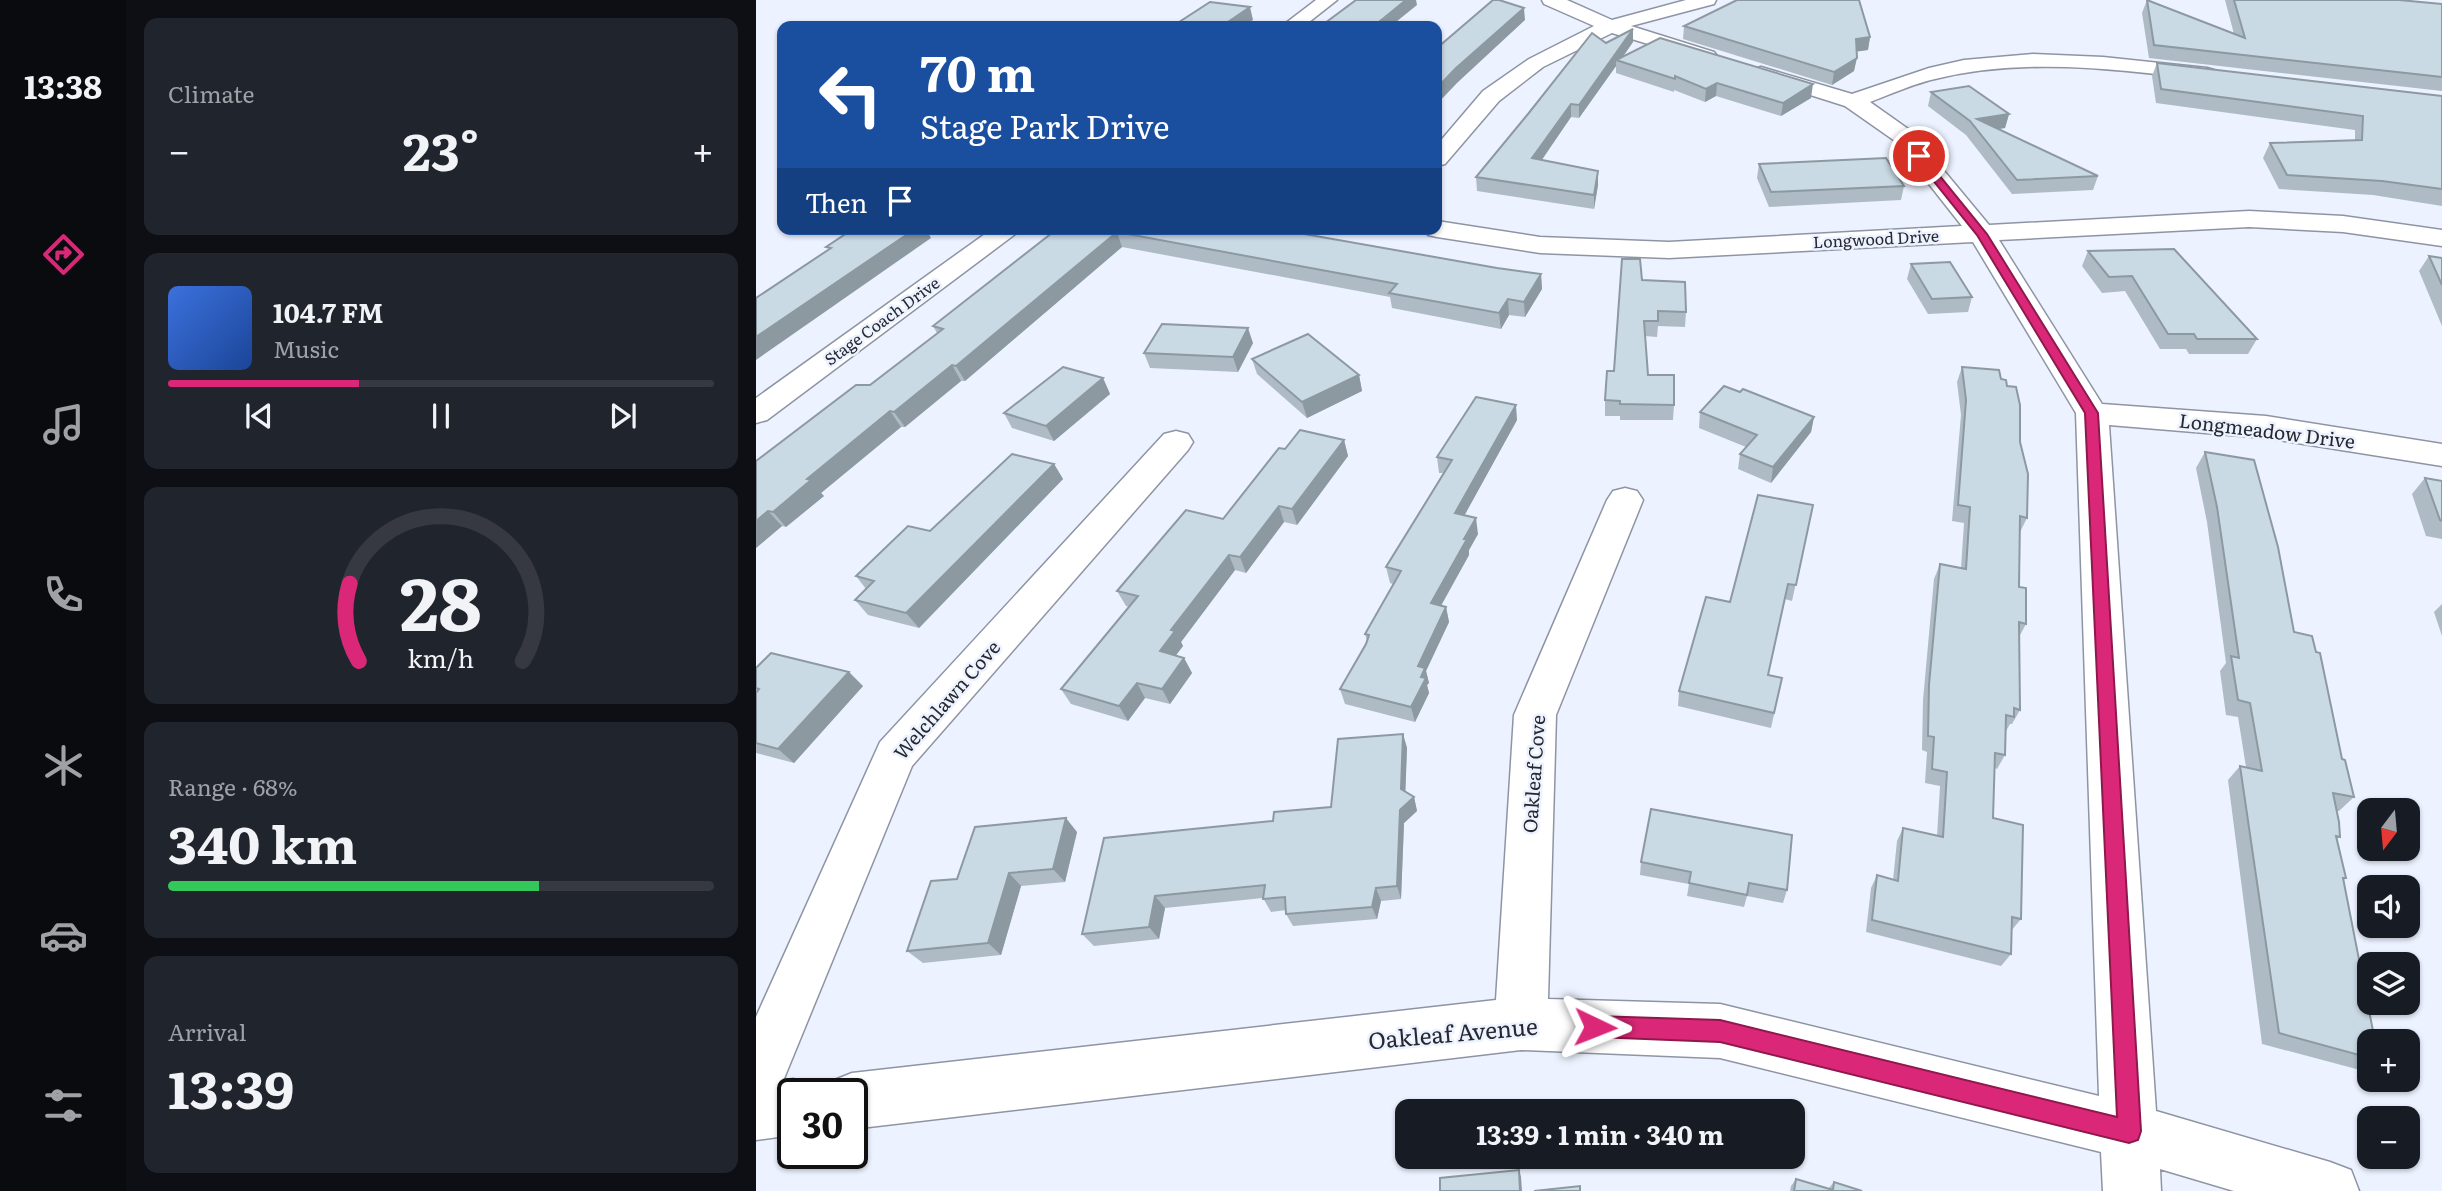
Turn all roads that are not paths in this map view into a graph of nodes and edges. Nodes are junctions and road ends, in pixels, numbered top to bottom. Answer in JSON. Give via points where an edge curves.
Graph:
{"nodes":[{"id":1,"x":1328,"y":0,"type":"edge"},
{"id":2,"x":1551,"y":0,"type":"edge"},
{"id":3,"x":1707,"y":0,"type":"edge"},
{"id":4,"x":1299,"y":21,"type":"edge"},
{"id":5,"x":1610,"y":26,"type":"junction"},
{"id":6,"x":2060,"y":37,"type":"dead end"},
{"id":7,"x":2062,"y":61,"type":"junction"},
{"id":8,"x":2221,"y":76,"type":"edge"},
{"id":9,"x":1853,"y":101,"type":"junction"},
{"id":10,"x":1442,"y":153,"type":"edge"},
{"id":11,"x":1442,"y":230,"type":"edge"},
{"id":12,"x":1982,"y":234,"type":"junction"},
{"id":13,"x":1001,"y":235,"type":"edge"},
{"id":14,"x":2442,"y":238,"type":"edge"},
{"id":15,"x":756,"y":413,"type":"edge"},
{"id":16,"x":2092,"y":413,"type":"junction"},
{"id":17,"x":1176,"y":442,"type":"dead end"},
{"id":18,"x":2442,"y":455,"type":"edge"},
{"id":19,"x":1625,"y":500,"type":"dead end"},
{"id":20,"x":1521,"y":1024,"type":"junction"},
{"id":21,"x":756,"y":1080,"type":"edge"},
{"id":22,"x":868,"y":1099,"type":"edge"},
{"id":23,"x":777,"y":1109,"type":"edge"},
{"id":24,"x":756,"y":1112,"type":"edge"},
{"id":25,"x":2129,"y":1131,"type":"junction"},
{"id":26,"x":2132,"y":1191,"type":"edge"},
{"id":27,"x":2330,"y":1191,"type":"edge"}],
"edges":[{"from":1,"to":4,"type":"street"},
{"from":2,"to":5,"type":"street"},
{"from":3,"to":5,"type":"street"},
{"from":5,"to":9,"type":"street"},
{"from":5,"to":10,"type":"street","via":[[1536,62],[1491,96]]},
{"from":6,"to":7,"type":"street"},
{"from":7,"to":8,"type":"street"},
{"from":7,"to":9,"type":"street","via":[[2013,61],[1930,74]]},
{"from":9,"to":12,"type":"street","via":[[1903,136]]},
{"from":11,"to":12,"type":"street","name":"Longwood Drive","via":[[1540,246],[1669,250]]},
{"from":12,"to":14,"type":"street","name":"Longwood Drive","via":[[2249,219],[2343,224]]},
{"from":12,"to":16,"type":"street"},
{"from":13,"to":15,"type":"street","name":"Stage Coach Drive"},
{"from":16,"to":18,"type":"street","name":"Longmeadow Drive","via":[[2266,426]]},
{"from":16,"to":25,"type":"street"},
{"from":17,"to":21,"type":"street","name":"Welchlawn Cove","via":[[895,755]]},
{"from":19,"to":20,"type":"street","name":"Oakleaf Cove","via":[[1535,715]]},
{"from":20,"to":22,"type":"street","name":"Oakleaf Avenue"},
{"from":20,"to":25,"type":"street","name":"Oakleaf Avenue","via":[[1720,1031]]},
{"from":23,"to":24,"type":"street"},
{"from":25,"to":26,"type":"street"},
{"from":25,"to":27,"type":"street","name":"Oakleaf Avenue"}]}
